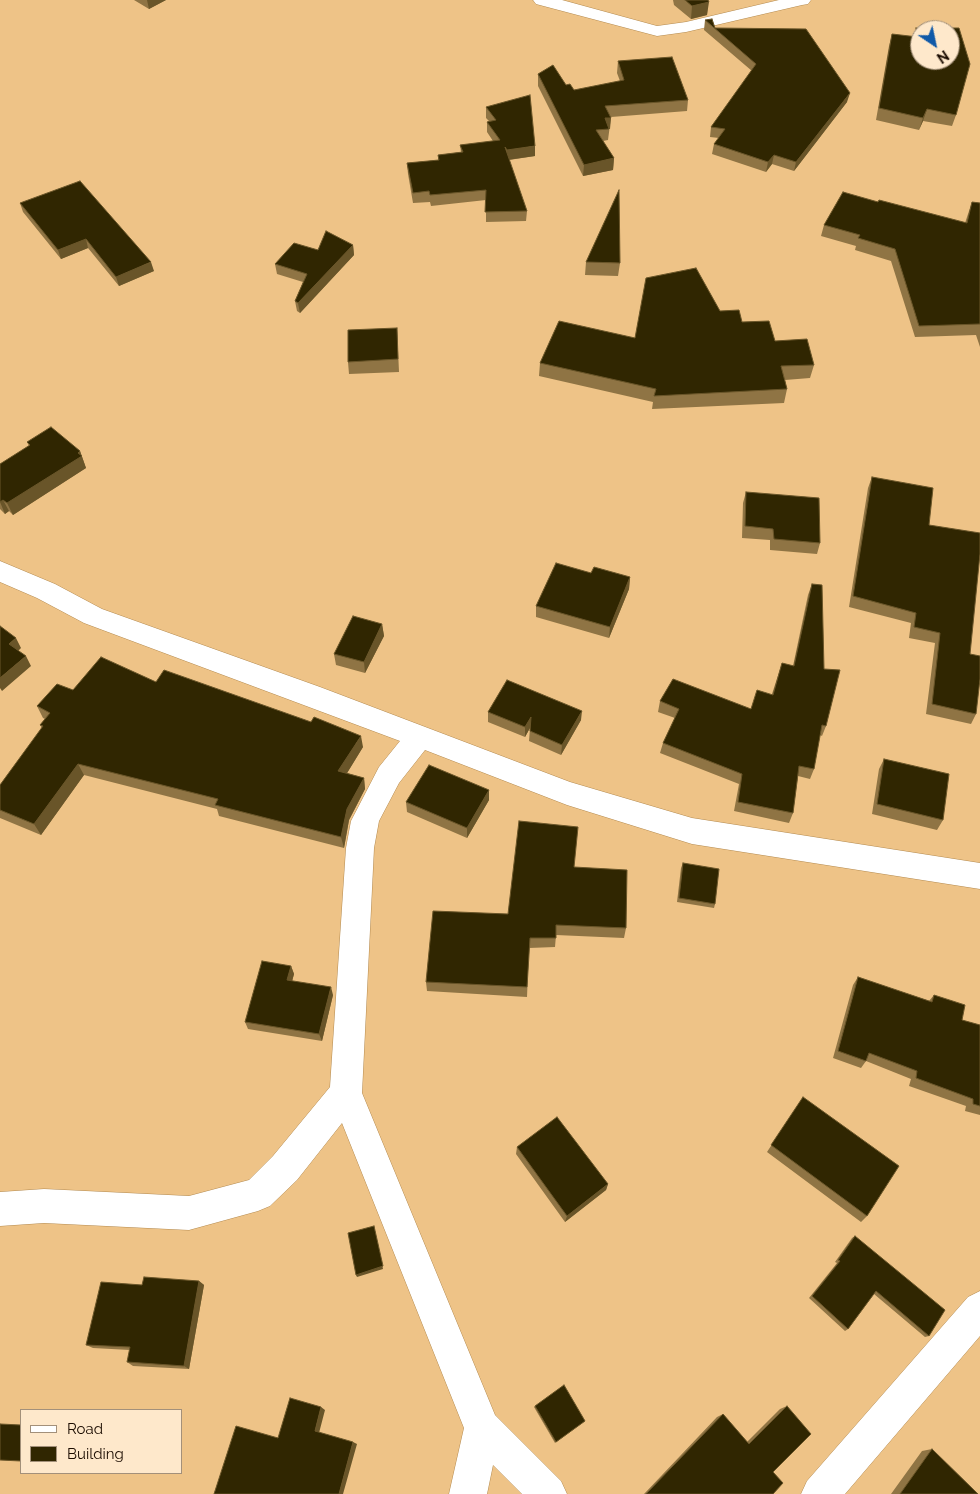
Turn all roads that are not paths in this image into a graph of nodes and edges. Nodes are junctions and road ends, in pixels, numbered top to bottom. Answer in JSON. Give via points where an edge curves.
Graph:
{"nodes":[{"id":1,"x":542,"y":0,"type":"edge"},
{"id":2,"x":802,"y":0,"type":"edge"},
{"id":3,"x":0,"y":570,"type":"edge"},
{"id":4,"x":419,"y":736,"type":"junction"},
{"id":5,"x":980,"y":876,"type":"edge"},
{"id":6,"x":346,"y":1093,"type":"junction"},
{"id":7,"x":0,"y":1209,"type":"edge"},
{"id":8,"x":980,"y":1309,"type":"edge"},
{"id":9,"x":482,"y":1428,"type":"junction"},
{"id":10,"x":468,"y":1494,"type":"edge"},
{"id":11,"x":548,"y":1494,"type":"edge"},
{"id":12,"x":820,"y":1494,"type":"edge"}],
"edges":[{"from":1,"to":2,"type":"street","via":[[657,31]]},
{"from":3,"to":4,"type":"street","via":[[93,616]]},
{"from":4,"to":5,"type":"street","via":[[567,793],[692,831]]},
{"from":4,"to":6,"type":"street","via":[[389,775],[363,830]]},
{"from":6,"to":7,"type":"street","via":[[284,1168],[258,1194],[189,1213],[44,1206]]},
{"from":6,"to":9,"type":"street"},
{"from":8,"to":12,"type":"street"},
{"from":9,"to":10,"type":"street"},
{"from":9,"to":11,"type":"street"}]}
